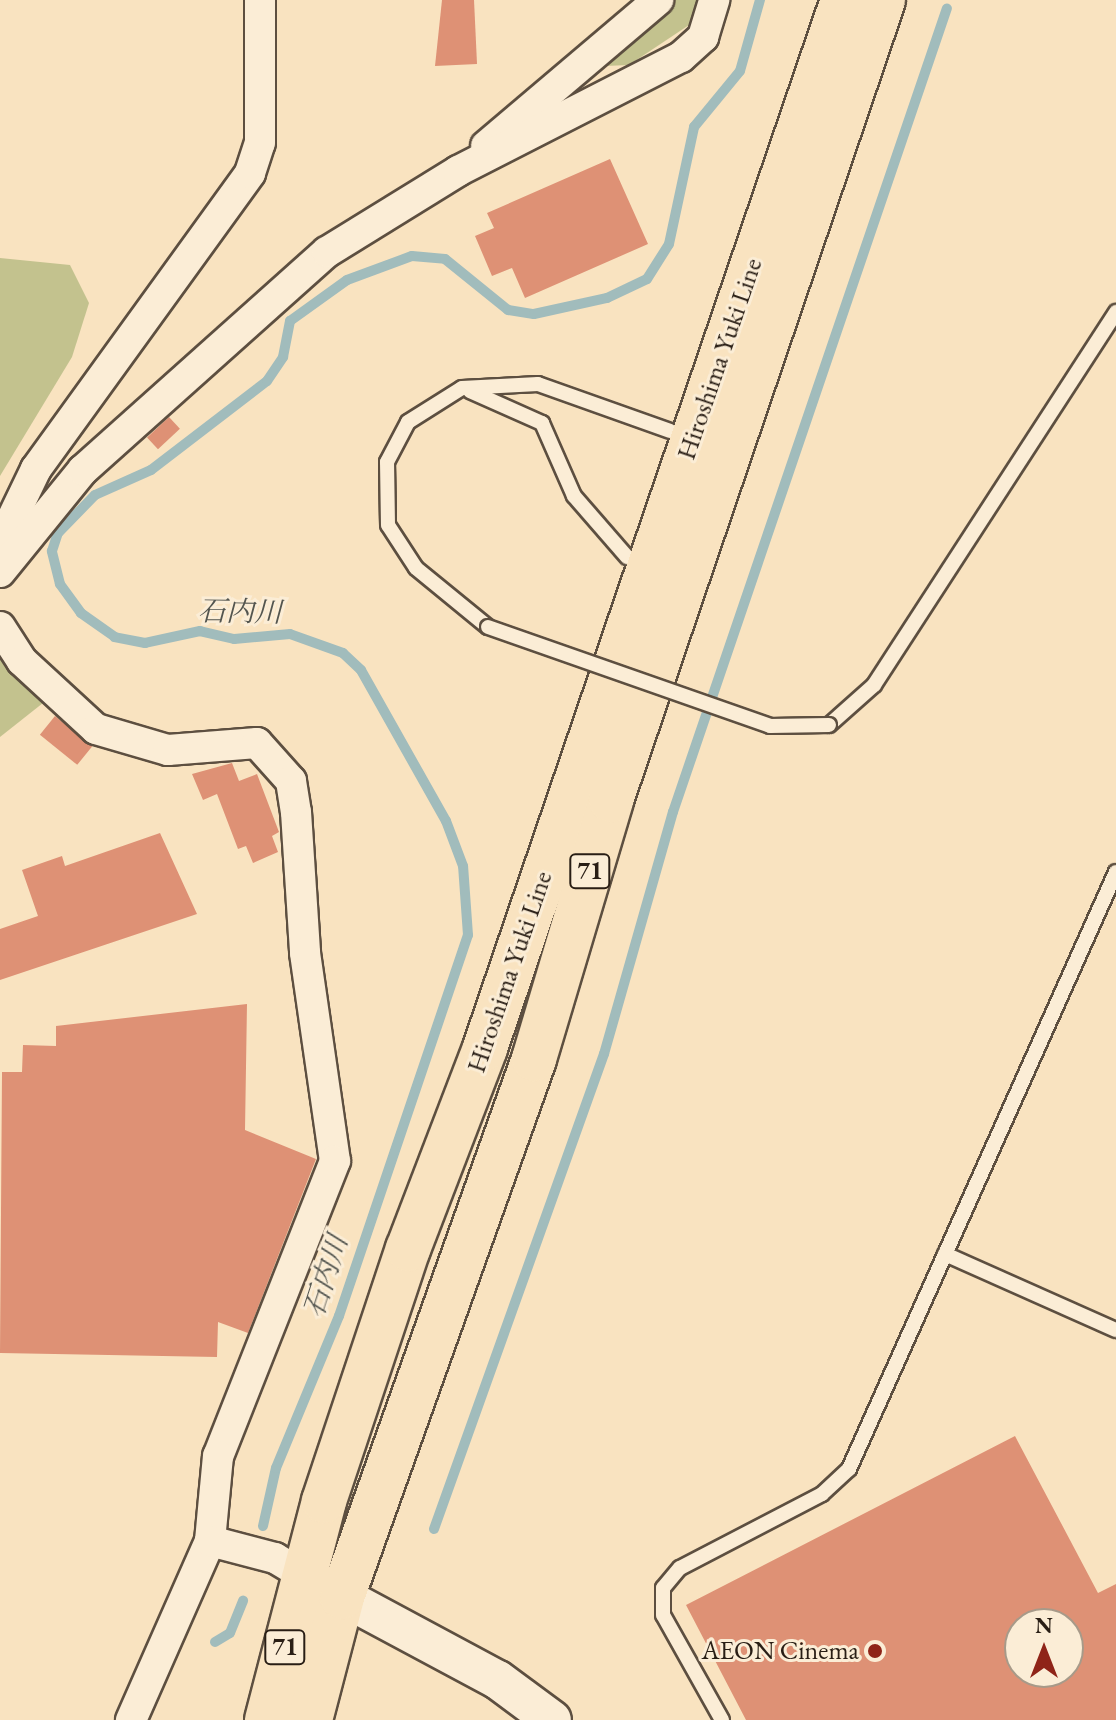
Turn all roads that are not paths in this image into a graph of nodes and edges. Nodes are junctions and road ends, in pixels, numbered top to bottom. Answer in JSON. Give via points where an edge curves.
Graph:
{"nodes":[{"id":1,"x":260,"y":0,"type":"edge"},
{"id":2,"x":658,"y":0,"type":"edge"},
{"id":3,"x":714,"y":0,"type":"edge"},
{"id":4,"x":873,"y":6,"type":"edge"},
{"id":5,"x":458,"y":171,"type":"junction"},
{"id":6,"x":1116,"y":312,"type":"edge"},
{"id":7,"x":726,"y":341,"type":"junction"},
{"id":8,"x":462,"y":388,"type":"junction"},
{"id":9,"x":670,"y":431,"type":"junction"},
{"id":10,"x":627,"y":557,"type":"junction"},
{"id":11,"x":4,"y":564,"type":"edge"},
{"id":12,"x":0,"y":627,"type":"edge"},
{"id":13,"x":1116,"y":872,"type":"edge"},
{"id":14,"x":525,"y":931,"type":"junction"},
{"id":15,"x":945,"y":1254,"type":"junction"},
{"id":16,"x":1116,"y":1330,"type":"edge"},
{"id":17,"x":210,"y":1541,"type":"junction"},
{"id":18,"x":303,"y":1575,"type":"junction"},
{"id":19,"x":342,"y":1597,"type":"junction"},
{"id":20,"x":131,"y":1720,"type":"edge"},
{"id":21,"x":267,"y":1720,"type":"edge"},
{"id":22,"x":310,"y":1720,"type":"edge"},
{"id":23,"x":552,"y":1720,"type":"edge"},
{"id":24,"x":722,"y":1720,"type":"edge"}],
"edges":[{"from":1,"to":11,"type":"street","via":[[261,127],[250,173],[36,469],[10,523]]},
{"from":2,"to":5,"type":"street"},
{"from":3,"to":5,"type":"street","via":[[703,37],[681,57]]},
{"from":4,"to":7,"type":"main road","name":"Hiroshima Yuki Line","number":"71"},
{"from":4,"to":19,"type":"main road","name":"Hiroshima Yuki Line","number":"71","via":[[611,800],[534,1059]]},
{"from":5,"to":11,"type":"street","via":[[327,252],[83,470]]},
{"from":6,"to":8,"type":"lane","bridge":true,"via":[[874,685],[829,725],[770,726],[488,627],[402,553],[383,495],[399,434],[430,403]]},
{"from":7,"to":9,"type":"main road","via":[[682,396]]},
{"from":7,"to":14,"type":"main road","name":"Hiroshima Yuki Line","number":"71"},
{"from":8,"to":9,"type":"lane","via":[[538,384]]},
{"from":8,"to":10,"type":"lane","via":[[542,423],[574,496]]},
{"from":9,"to":10,"type":"main road"},
{"from":10,"to":14,"type":"main road","via":[[550,781]]},
{"from":12,"to":17,"type":"street","via":[[22,661],[96,729],[168,750],[257,743],[291,781],[335,1161],[218,1456]]},
{"from":13,"to":15,"type":"lane"},
{"from":14,"to":18,"type":"main road","name":"Hiroshima Yuki Line","number":"71","via":[[408,1249]]},
{"from":15,"to":16,"type":"lane"},
{"from":15,"to":24,"type":"lane","via":[[842,1477],[680,1568],[663,1588],[659,1606]]},
{"from":17,"to":18,"type":"street","via":[[275,1558]]},
{"from":17,"to":20,"type":"street"},
{"from":18,"to":19,"type":"street"},
{"from":18,"to":21,"type":"main road","name":"Hiroshima Yuki Line","number":"71"},
{"from":19,"to":22,"type":"main road","name":"Hiroshima Yuki Line","number":"71"},
{"from":19,"to":23,"type":"street","via":[[498,1680]]}]}
